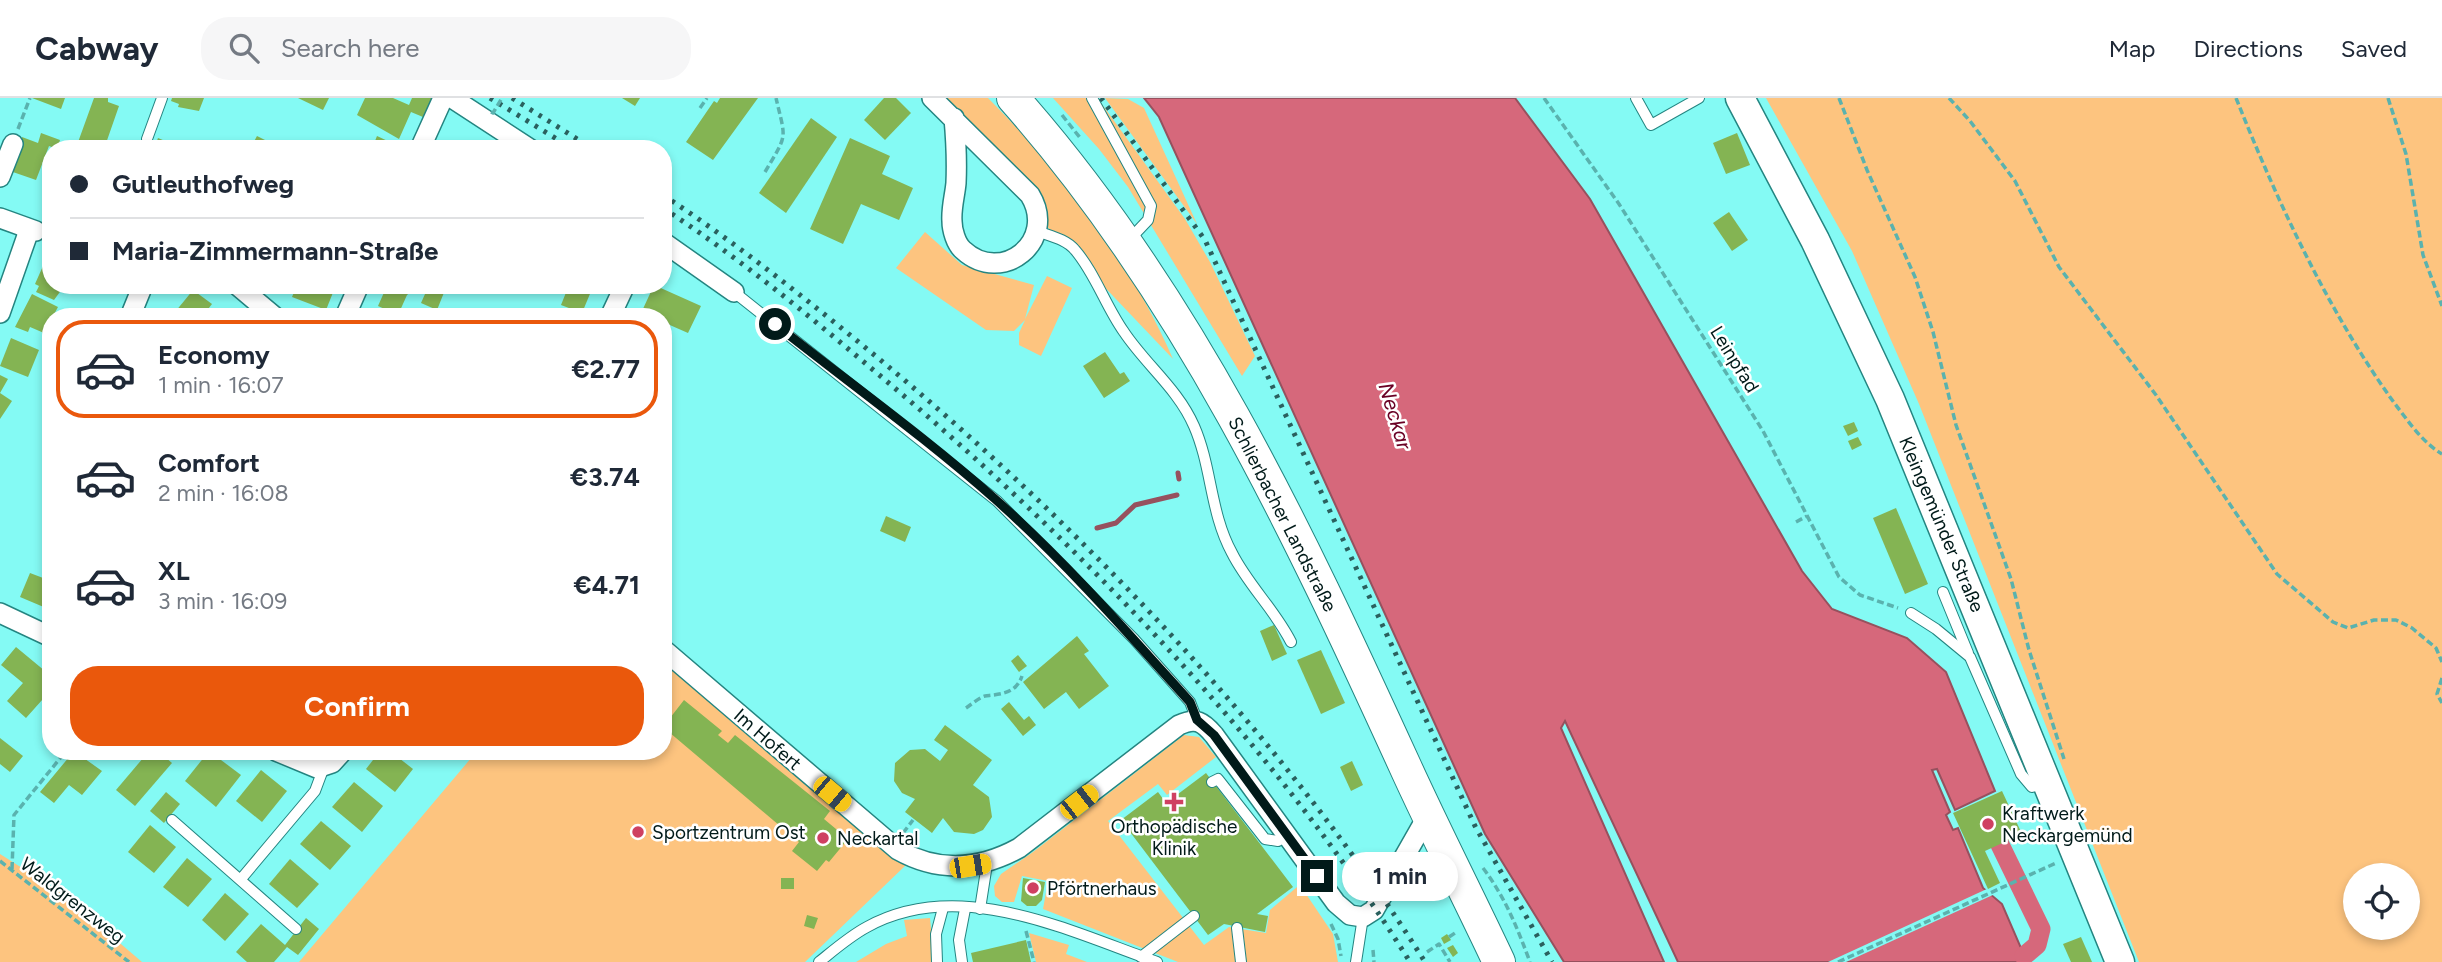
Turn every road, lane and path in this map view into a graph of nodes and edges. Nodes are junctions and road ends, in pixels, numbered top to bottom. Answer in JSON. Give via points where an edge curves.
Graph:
{"nodes":[{"id":1,"x":30,"y":98,"type":"edge"},
{"id":2,"x":162,"y":98,"type":"edge"},
{"id":3,"x":443,"y":98,"type":"edge"},
{"id":4,"x":452,"y":98,"type":"edge"},
{"id":5,"x":502,"y":98,"type":"edge"},
{"id":6,"x":707,"y":98,"type":"edge"},
{"id":7,"x":776,"y":98,"type":"edge"},
{"id":8,"x":932,"y":98,"type":"edge"},
{"id":9,"x":1013,"y":98,"type":"edge"},
{"id":10,"x":1092,"y":98,"type":"edge"},
{"id":11,"x":1545,"y":98,"type":"edge"},
{"id":12,"x":1636,"y":98,"type":"edge"},
{"id":13,"x":1740,"y":98,"type":"edge"},
{"id":14,"x":1839,"y":98,"type":"edge"},
{"id":15,"x":1949,"y":98,"type":"edge"},
{"id":16,"x":2236,"y":98,"type":"edge"},
{"id":17,"x":2388,"y":98,"type":"edge"},
{"id":18,"x":1692,"y":100,"type":"edge"},
{"id":19,"x":700,"y":108,"type":"dead end"},
{"id":20,"x":491,"y":112,"type":"dead end"},
{"id":21,"x":954,"y":118,"type":"junction"},
{"id":22,"x":147,"y":139,"type":"dead end"},
{"id":23,"x":424,"y":140,"type":"edge"},
{"id":24,"x":516,"y":140,"type":"edge"},
{"id":25,"x":13,"y":144,"type":"joint"},
{"id":26,"x":765,"y":172,"type":"dead end"},
{"id":27,"x":0,"y":177,"type":"edge"},
{"id":28,"x":0,"y":218,"type":"edge"},
{"id":29,"x":1037,"y":231,"type":"junction"},
{"id":30,"x":1128,"y":242,"type":"junction"},
{"id":31,"x":672,"y":248,"type":"edge"},
{"id":32,"x":734,"y":292,"type":"joint"},
{"id":33,"x":248,"y":294,"type":"edge"},
{"id":34,"x":2442,"y":306,"type":"edge"},
{"id":35,"x":264,"y":308,"type":"edge"},
{"id":36,"x":0,"y":313,"type":"edge"},
{"id":37,"x":2442,"y":454,"type":"edge"},
{"id":38,"x":1807,"y":516,"type":"junction"},
{"id":39,"x":1796,"y":522,"type":"dead end"},
{"id":40,"x":1943,"y":592,"type":"dead end"},
{"id":41,"x":0,"y":613,"type":"edge"},
{"id":42,"x":1911,"y":613,"type":"joint"},
{"id":43,"x":42,"y":633,"type":"edge"},
{"id":44,"x":1291,"y":642,"type":"dead end"},
{"id":45,"x":672,"y":657,"type":"edge"},
{"id":46,"x":1970,"y":657,"type":"junction"},
{"id":47,"x":2442,"y":662,"type":"edge"},
{"id":48,"x":1023,"y":676,"type":"dead end"},
{"id":49,"x":2442,"y":678,"type":"edge"},
{"id":50,"x":2442,"y":703,"type":"edge"},
{"id":51,"x":966,"y":708,"type":"dead end"},
{"id":52,"x":1197,"y":720,"type":"junction"},
{"id":53,"x":59,"y":760,"type":"edge"},
{"id":54,"x":295,"y":760,"type":"edge"},
{"id":55,"x":332,"y":760,"type":"edge"},
{"id":56,"x":324,"y":767,"type":"junction"},
{"id":57,"x":1212,"y":782,"type":"dead end"},
{"id":58,"x":2049,"y":783,"type":"junction"},
{"id":59,"x":172,"y":820,"type":"dead end"},
{"id":60,"x":913,"y":820,"type":"dead end"},
{"id":61,"x":1430,"y":820,"type":"junction"},
{"id":62,"x":904,"y":832,"type":"dead end"},
{"id":63,"x":1289,"y":835,"type":"junction"},
{"id":64,"x":0,"y":861,"type":"edge"},
{"id":65,"x":987,"y":863,"type":"junction"},
{"id":66,"x":12,"y":869,"type":"junction"},
{"id":67,"x":2034,"y":872,"type":"dead end"},
{"id":68,"x":1472,"y":877,"type":"junction"},
{"id":69,"x":241,"y":879,"type":"junction"},
{"id":70,"x":1393,"y":880,"type":"junction"},
{"id":71,"x":1333,"y":899,"type":"junction"},
{"id":72,"x":943,"y":908,"type":"junction"},
{"id":73,"x":965,"y":909,"type":"junction"},
{"id":74,"x":980,"y":909,"type":"junction"},
{"id":75,"x":1023,"y":915,"type":"junction"},
{"id":76,"x":1194,"y":916,"type":"dead end"},
{"id":77,"x":1363,"y":917,"type":"junction"},
{"id":78,"x":1237,"y":928,"type":"dead end"},
{"id":79,"x":296,"y":929,"type":"dead end"},
{"id":80,"x":1455,"y":933,"type":"dead end"},
{"id":81,"x":1449,"y":937,"type":"dead end"},
{"id":82,"x":1375,"y":943,"type":"dead end"},
{"id":83,"x":1427,"y":952,"type":"dead end"},
{"id":84,"x":1142,"y":959,"type":"edge"},
{"id":85,"x":129,"y":962,"type":"edge"},
{"id":86,"x":819,"y":962,"type":"edge"},
{"id":87,"x":937,"y":962,"type":"edge"},
{"id":88,"x":962,"y":962,"type":"edge"},
{"id":89,"x":1034,"y":962,"type":"edge"},
{"id":90,"x":1157,"y":962,"type":"edge"},
{"id":91,"x":1241,"y":962,"type":"edge"},
{"id":92,"x":1341,"y":962,"type":"edge"},
{"id":93,"x":1356,"y":962,"type":"edge"},
{"id":94,"x":1374,"y":962,"type":"edge"},
{"id":95,"x":1450,"y":962,"type":"edge"},
{"id":96,"x":1499,"y":962,"type":"edge"},
{"id":97,"x":1530,"y":962,"type":"edge"},
{"id":98,"x":1838,"y":962,"type":"edge"},
{"id":99,"x":2120,"y":962,"type":"edge"}],
"edges":[{"from":1,"to":25,"type":"path"},
{"from":2,"to":22,"type":"lane"},
{"from":3,"to":23,"type":"street"},
{"from":4,"to":24,"type":"street"},
{"from":5,"to":20,"type":"path","bridge":true},
{"from":6,"to":19,"type":"path"},
{"from":7,"to":26,"type":"path","via":[[785,125],[784,141]]},
{"from":8,"to":21,"type":"street"},
{"from":9,"to":30,"type":"main road","name":"Schlierbacher Landstraße"},
{"from":10,"to":30,"type":"lane","via":[[1151,206],[1148,220]]},
{"from":11,"to":38,"type":"path","name":"Leinpfad","via":[[1750,409]]},
{"from":12,"to":18,"type":"lane","via":[[1651,125]]},
{"from":13,"to":58,"type":"main road","name":"Kleingemünder Straße","via":[[1890,399]]},
{"from":14,"to":58,"type":"path","via":[[1915,278],[1956,425],[2011,579],[2063,754],[2064,770]]},
{"from":15,"to":47,"type":"path","via":[[2015,181],[2059,267],[2156,396],[2277,574],[2333,622],[2348,628],[2374,620],[2396,620],[2436,648]]},
{"from":16,"to":37,"type":"path","via":[[2334,309],[2379,382],[2412,426]]},
{"from":17,"to":34,"type":"path","via":[[2406,154],[2423,255]]},
{"from":21,"to":29,"type":"street","via":[[1030,195],[1038,213]]},
{"from":21,"to":29,"type":"street","via":[[952,221],[961,249],[975,259],[995,264],[1009,261],[1023,253]]},
{"from":25,"to":27,"type":"street"},
{"from":28,"to":36,"type":"street","via":[[33,230]]},
{"from":29,"to":44,"type":"lane","via":[[1075,250],[1123,331],[1182,404],[1199,440],[1216,516],[1231,553]]},
{"from":30,"to":61,"type":"main road","name":"Schlierbacher Landstraße","via":[[1238,421]]},
{"from":31,"to":32,"type":"street"},
{"from":32,"to":52,"type":"lane","via":[[997,501],[1134,639],[1190,702]]},
{"from":33,"to":35,"type":"street"},
{"from":38,"to":39,"type":"path"},
{"from":38,"to":42,"type":"path","name":"Leinpfad","via":[[1847,587]]},
{"from":40,"to":46,"type":"lane"},
{"from":41,"to":43,"type":"street"},
{"from":42,"to":46,"type":"lane"},
{"from":45,"to":65,"type":"street","name":"Im Hofert","via":[[898,849],[938,865]]},
{"from":46,"to":58,"type":"lane","via":[[2021,774],[2032,787]]},
{"from":48,"to":51,"type":"path","via":[[1007,694],[985,695]]},
{"from":49,"to":50,"type":"path","via":[[2437,694]]},
{"from":52,"to":63,"type":"street","via":[[1214,735]]},
{"from":52,"to":65,"type":"street","name":"Im Hofert","via":[[1179,725],[1019,848]]},
{"from":53,"to":66,"type":"path","via":[[14,815]]},
{"from":54,"to":56,"type":"street"},
{"from":55,"to":56,"type":"street"},
{"from":56,"to":69,"type":"lane","via":[[315,791]]},
{"from":57,"to":63,"type":"lane","via":[[1218,779],[1265,839],[1278,841]]},
{"from":58,"to":99,"type":"main road","name":"Kleingemünder Straße"},
{"from":59,"to":69,"type":"lane"},
{"from":60,"to":62,"type":"path"},
{"from":61,"to":68,"type":"main road","name":"Schlierbacher Landstraße"},
{"from":61,"to":70,"type":"street","via":[[1423,824]]},
{"from":63,"to":71,"type":"street"},
{"from":64,"to":66,"type":"path","name":"Waldgrenzweg"},
{"from":65,"to":74,"type":"lane"},
{"from":66,"to":85,"type":"path","name":"Waldgrenzweg"},
{"from":67,"to":98,"type":"path"},
{"from":68,"to":70,"type":"street"},
{"from":68,"to":96,"type":"main road","name":"Schlierbacher Landstraße"},
{"from":68,"to":97,"type":"path","via":[[1500,893]]},
{"from":69,"to":79,"type":"lane"},
{"from":70,"to":77,"type":"street","via":[[1374,910]]},
{"from":71,"to":77,"type":"street","via":[[1345,912]]},
{"from":71,"to":92,"type":"path","via":[[1321,909],[1338,939]]},
{"from":72,"to":73,"type":"lane"},
{"from":72,"to":86,"type":"lane","via":[[902,914],[868,926]]},
{"from":72,"to":87,"type":"lane","via":[[936,934]]},
{"from":73,"to":74,"type":"lane"},
{"from":73,"to":88,"type":"lane","via":[[959,940]]},
{"from":74,"to":75,"type":"lane"},
{"from":75,"to":84,"type":"lane"},
{"from":75,"to":89,"type":"path"},
{"from":76,"to":84,"type":"lane"},
{"from":77,"to":93,"type":"lane"},
{"from":78,"to":91,"type":"lane"},
{"from":80,"to":81,"type":"path"},
{"from":82,"to":94,"type":"path"},
{"from":83,"to":95,"type":"path","via":[[1441,943]]},
{"from":84,"to":90,"type":"lane"}]}
